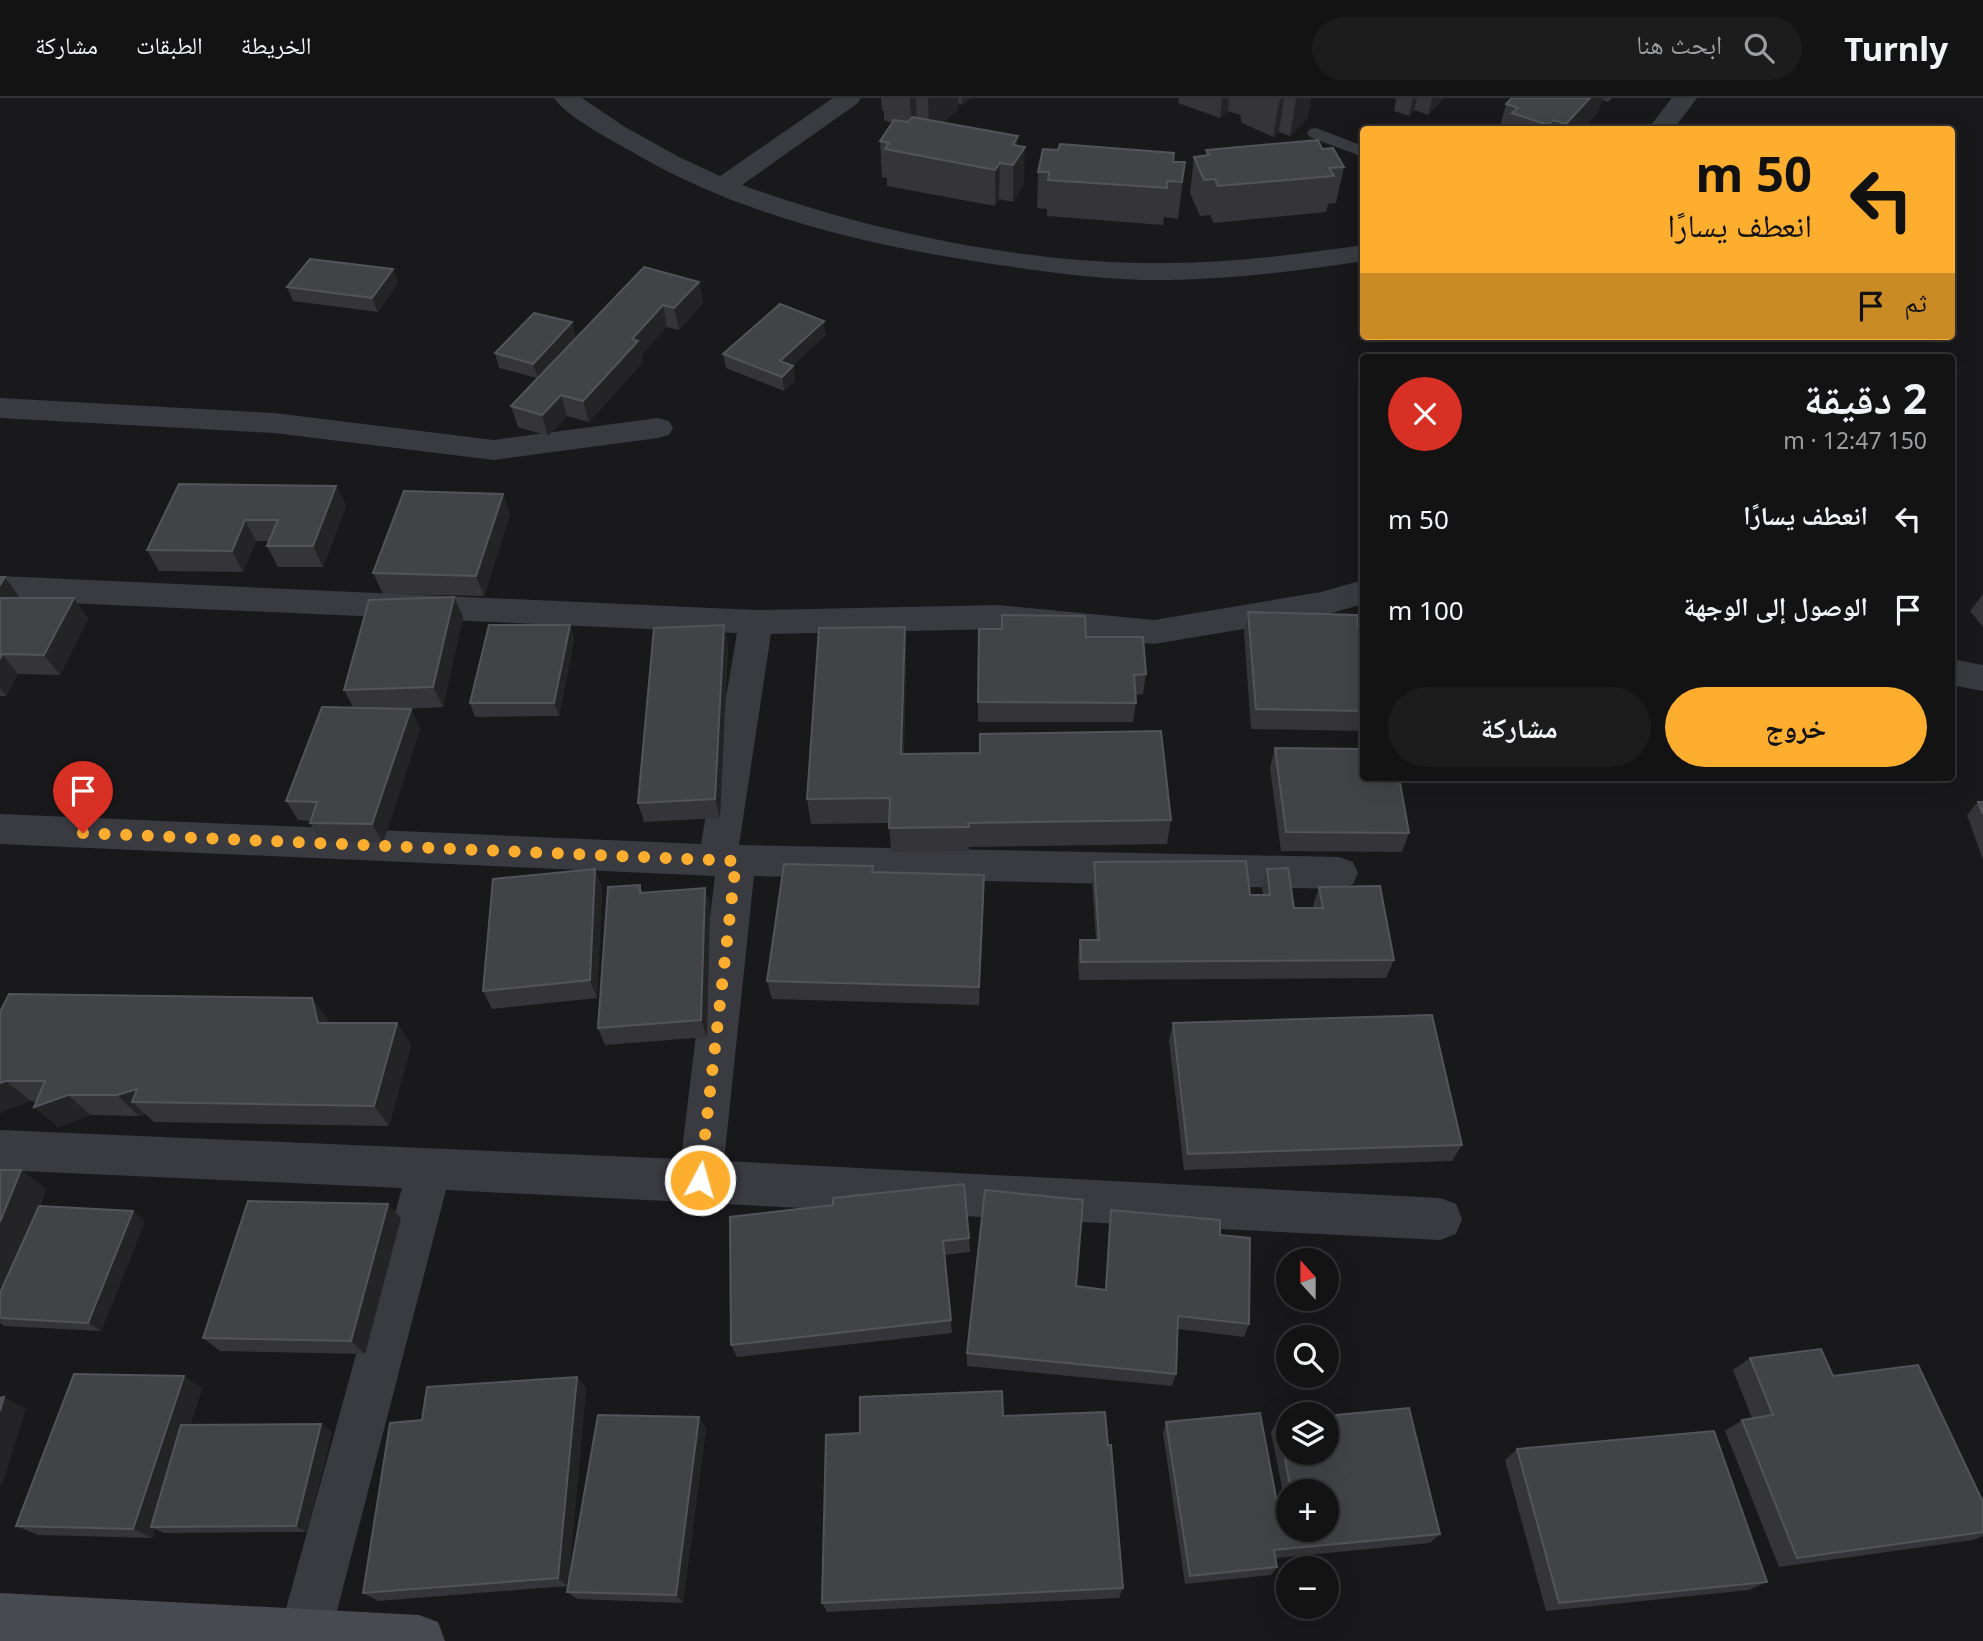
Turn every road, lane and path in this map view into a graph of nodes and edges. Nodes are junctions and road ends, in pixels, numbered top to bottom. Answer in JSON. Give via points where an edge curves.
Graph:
{"nodes":[{"id":1,"x":566,"y":98,"type":"edge"},
{"id":2,"x":849,"y":98,"type":"edge"},
{"id":3,"x":1685,"y":98,"type":"edge"},
{"id":4,"x":1662,"y":126,"type":"edge"},
{"id":5,"x":1316,"y":133,"type":"dead end"},
{"id":6,"x":1360,"y":151,"type":"edge"},
{"id":7,"x":723,"y":186,"type":"junction"},
{"id":8,"x":1360,"y":253,"type":"edge"},
{"id":9,"x":0,"y":408,"type":"edge"},
{"id":10,"x":658,"y":428,"type":"dead end"},
{"id":11,"x":0,"y":588,"type":"edge"},
{"id":12,"x":1360,"y":593,"type":"edge"},
{"id":13,"x":756,"y":622,"type":"junction"},
{"id":14,"x":1955,"y":673,"type":"edge"},
{"id":15,"x":1983,"y":678,"type":"edge"},
{"id":16,"x":0,"y":829,"type":"edge"},
{"id":17,"x":726,"y":861,"type":"junction"},
{"id":18,"x":1339,"y":873,"type":"dead end"},
{"id":19,"x":0,"y":1150,"type":"edge"},
{"id":20,"x":430,"y":1167,"type":"junction"},
{"id":21,"x":700,"y":1180,"type":"junction"},
{"id":22,"x":1440,"y":1219,"type":"dead end"},
{"id":23,"x":0,"y":1619,"type":"edge"},
{"id":24,"x":305,"y":1634,"type":"junction"},
{"id":25,"x":419,"y":1641,"type":"edge"}],
"edges":[{"from":1,"to":7,"type":"street","via":[[648,152]]},
{"from":2,"to":7,"type":"street"},
{"from":3,"to":4,"type":"street"},
{"from":5,"to":6,"type":"lane"},
{"from":7,"to":8,"type":"street","via":[[856,232],[958,252],[1070,266],[1187,271]]},
{"from":9,"to":10,"type":"street","via":[[274,423],[494,450]]},
{"from":11,"to":13,"type":"street"},
{"from":12,"to":13,"type":"street","via":[[1321,604],[1154,632],[998,617]]},
{"from":13,"to":17,"type":"street"},
{"from":14,"to":15,"type":"street"},
{"from":16,"to":17,"type":"street"},
{"from":17,"to":18,"type":"street"},
{"from":17,"to":21,"type":"street"},
{"from":19,"to":20,"type":"street"},
{"from":20,"to":21,"type":"street"},
{"from":20,"to":24,"type":"street"},
{"from":21,"to":22,"type":"street"},
{"from":23,"to":24,"type":"street"},
{"from":24,"to":25,"type":"street"}]}
